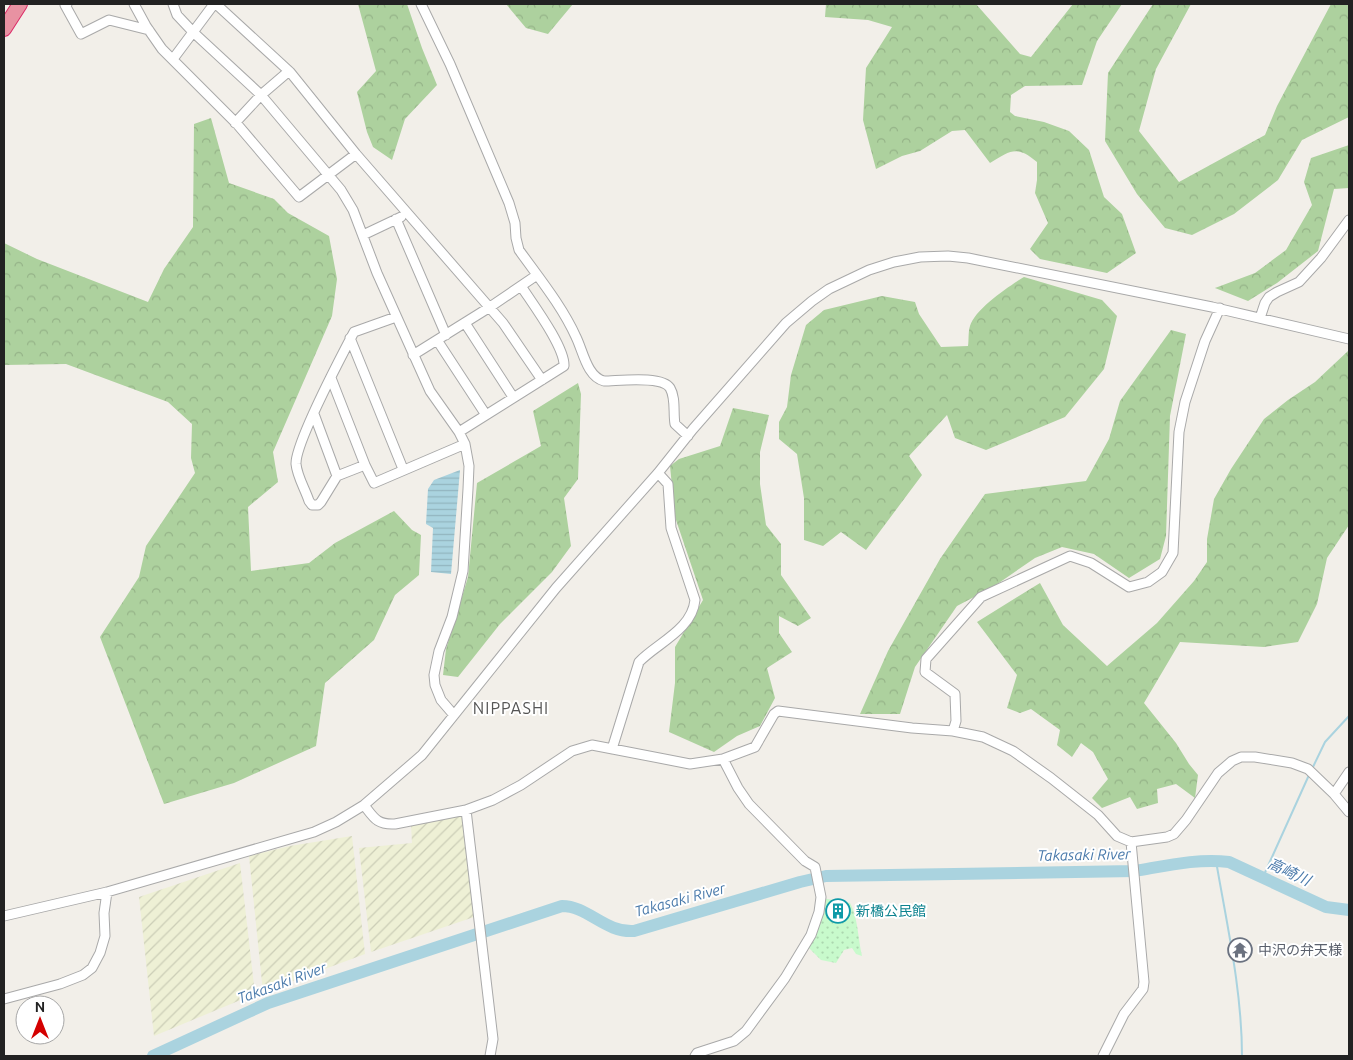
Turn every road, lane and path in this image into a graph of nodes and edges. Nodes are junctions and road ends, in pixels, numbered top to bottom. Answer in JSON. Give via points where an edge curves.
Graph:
{"nodes":[{"id":1,"x":20,"y":4,"type":"edge"},
{"id":2,"x":67,"y":4,"type":"edge"},
{"id":3,"x":134,"y":4,"type":"edge"},
{"id":4,"x":173,"y":4,"type":"edge"},
{"id":5,"x":215,"y":4,"type":"edge"},
{"id":6,"x":421,"y":4,"type":"edge"},
{"id":7,"x":4,"y":29,"type":"edge"},
{"id":8,"x":149,"y":30,"type":"junction"},
{"id":9,"x":193,"y":32,"type":"junction"},
{"id":10,"x":173,"y":59,"type":"junction"},
{"id":11,"x":289,"y":72,"type":"junction"},
{"id":12,"x":261,"y":95,"type":"junction"},
{"id":13,"x":235,"y":123,"type":"junction"},
{"id":14,"x":356,"y":154,"type":"junction"},
{"id":15,"x":329,"y":174,"type":"junction"},
{"id":16,"x":408,"y":214,"type":"junction"},
{"id":17,"x":396,"y":219,"type":"junction"},
{"id":18,"x":1349,"y":220,"type":"edge"},
{"id":19,"x":363,"y":235,"type":"junction"},
{"id":20,"x":537,"y":275,"type":"junction"},
{"id":21,"x":521,"y":286,"type":"junction"},
{"id":22,"x":490,"y":307,"type":"junction"},
{"id":23,"x":1220,"y":308,"type":"junction"},
{"id":24,"x":396,"y":317,"type":"junction"},
{"id":25,"x":1260,"y":318,"type":"junction"},
{"id":26,"x":465,"y":323,"type":"junction"},
{"id":27,"x":446,"y":335,"type":"junction"},
{"id":28,"x":350,"y":338,"type":"junction"},
{"id":29,"x":1349,"y":339,"type":"edge"},
{"id":30,"x":437,"y":340,"type":"junction"},
{"id":31,"x":413,"y":355,"type":"junction"},
{"id":32,"x":331,"y":378,"type":"junction"},
{"id":33,"x":542,"y":380,"type":"junction"},
{"id":34,"x":513,"y":397,"type":"junction"},
{"id":35,"x":314,"y":414,"type":"junction"},
{"id":36,"x":486,"y":415,"type":"junction"},
{"id":37,"x":459,"y":432,"type":"junction"},
{"id":38,"x":688,"y":436,"type":"junction"},
{"id":39,"x":465,"y":444,"type":"junction"},
{"id":40,"x":365,"y":465,"type":"junction"},
{"id":41,"x":403,"y":470,"type":"junction"},
{"id":42,"x":658,"y":473,"type":"junction"},
{"id":43,"x":337,"y":476,"type":"junction"},
{"id":44,"x":453,"y":714,"type":"junction"},
{"id":45,"x":953,"y":731,"type":"junction"},
{"id":46,"x":612,"y":749,"type":"junction"},
{"id":47,"x":723,"y":759,"type":"junction"},
{"id":48,"x":1349,"y":772,"type":"edge"},
{"id":49,"x":1334,"y":794,"type":"junction"},
{"id":50,"x":364,"y":804,"type":"junction"},
{"id":51,"x":466,"y":810,"type":"junction"},
{"id":52,"x":1349,"y":812,"type":"edge"},
{"id":53,"x":1131,"y":842,"type":"junction"},
{"id":54,"x":107,"y":892,"type":"junction"},
{"id":55,"x":4,"y":916,"type":"edge"},
{"id":56,"x":4,"y":999,"type":"edge"},
{"id":57,"x":490,"y":1056,"type":"edge"},
{"id":58,"x":695,"y":1056,"type":"edge"},
{"id":59,"x":1104,"y":1056,"type":"edge"}],
"edges":[{"from":1,"to":7,"type":"highway"},
{"from":2,"to":8,"type":"street","via":[[80,34],[109,20]]},
{"from":3,"to":8,"type":"street"},
{"from":4,"to":9,"type":"street","via":[[177,15]]},
{"from":5,"to":9,"type":"street"},
{"from":5,"to":11,"type":"street"},
{"from":6,"to":20,"type":"street","via":[[509,203],[517,244]]},
{"from":8,"to":10,"type":"street"},
{"from":9,"to":10,"type":"street"},
{"from":9,"to":12,"type":"street"},
{"from":10,"to":13,"type":"street"},
{"from":11,"to":12,"type":"street"},
{"from":11,"to":14,"type":"street"},
{"from":12,"to":13,"type":"street"},
{"from":12,"to":15,"type":"street"},
{"from":13,"to":15,"type":"street","via":[[299,197]]},
{"from":14,"to":15,"type":"street"},
{"from":14,"to":16,"type":"street"},
{"from":15,"to":19,"type":"street","via":[[341,190]]},
{"from":16,"to":17,"type":"street"},
{"from":16,"to":22,"type":"street"},
{"from":17,"to":19,"type":"street"},
{"from":17,"to":27,"type":"street"},
{"from":18,"to":25,"type":"street","via":[[1305,275],[1292,286],[1269,297]]},
{"from":19,"to":24,"type":"street"},
{"from":20,"to":21,"type":"street"},
{"from":20,"to":38,"type":"street","via":[[570,324],[596,378],[604,381],[647,380],[667,385],[673,397],[676,424]]},
{"from":21,"to":22,"type":"street"},
{"from":21,"to":33,"type":"street","via":[[553,336],[564,360],[564,366]]},
{"from":22,"to":26,"type":"street"},
{"from":22,"to":33,"type":"street"},
{"from":23,"to":25,"type":"street"},
{"from":23,"to":38,"type":"street","via":[[968,258],[936,256],[894,262],[848,279],[812,301],[786,323]]},
{"from":23,"to":45,"type":"street","via":[[1205,341],[1185,402],[1179,432],[1173,553],[1162,572],[1148,582],[1129,587],[1091,563],[1070,556],[981,597],[926,659],[925,672],[955,694]]},
{"from":24,"to":28,"type":"street","via":[[354,332]]},
{"from":24,"to":31,"type":"street"},
{"from":25,"to":29,"type":"street"},
{"from":26,"to":27,"type":"street"},
{"from":26,"to":34,"type":"street"},
{"from":27,"to":30,"type":"street"},
{"from":28,"to":32,"type":"street"},
{"from":28,"to":41,"type":"street"},
{"from":30,"to":31,"type":"street"},
{"from":30,"to":36,"type":"street"},
{"from":31,"to":37,"type":"street","via":[[430,391]]},
{"from":32,"to":35,"type":"street"},
{"from":32,"to":40,"type":"street"},
{"from":33,"to":34,"type":"street"},
{"from":34,"to":36,"type":"street"},
{"from":35,"to":43,"type":"street"},
{"from":35,"to":43,"type":"street","via":[[297,454],[296,465],[312,505],[322,502]]},
{"from":36,"to":37,"type":"street"},
{"from":37,"to":39,"type":"street"},
{"from":38,"to":42,"type":"street"},
{"from":39,"to":41,"type":"street"},
{"from":39,"to":44,"type":"street","via":[[468,489],[463,570],[434,675],[441,700]]},
{"from":40,"to":41,"type":"street","via":[[374,483]]},
{"from":40,"to":43,"type":"street"},
{"from":42,"to":44,"type":"street","via":[[556,588]]},
{"from":42,"to":46,"type":"street","via":[[668,484],[671,528],[694,600],[694,610],[676,633],[639,662]]},
{"from":44,"to":50,"type":"street","via":[[422,755]]},
{"from":45,"to":47,"type":"street","via":[[778,711],[755,747]]},
{"from":45,"to":53,"type":"street","via":[[983,737],[1013,751],[1098,815],[1117,836]]},
{"from":46,"to":47,"type":"street","via":[[690,764]]},
{"from":46,"to":51,"type":"street","via":[[592,745],[572,751],[493,800]]},
{"from":47,"to":58,"type":"street","via":[[748,804],[805,862],[815,867],[821,897],[811,935],[785,978],[746,1031],[734,1042]]},
{"from":48,"to":49,"type":"street"},
{"from":49,"to":52,"type":"street"},
{"from":49,"to":53,"type":"street","via":[[1308,769],[1264,758],[1241,757],[1232,760],[1218,773],[1174,834]]},
{"from":50,"to":51,"type":"street","via":[[384,824]]},
{"from":50,"to":54,"type":"street","via":[[314,832]]},
{"from":51,"to":57,"type":"street","via":[[493,1039]]},
{"from":53,"to":59,"type":"street","via":[[1143,990],[1124,1014]]},
{"from":54,"to":55,"type":"street"},
{"from":54,"to":56,"type":"street","via":[[105,936],[92,968],[60,984]]}]}
